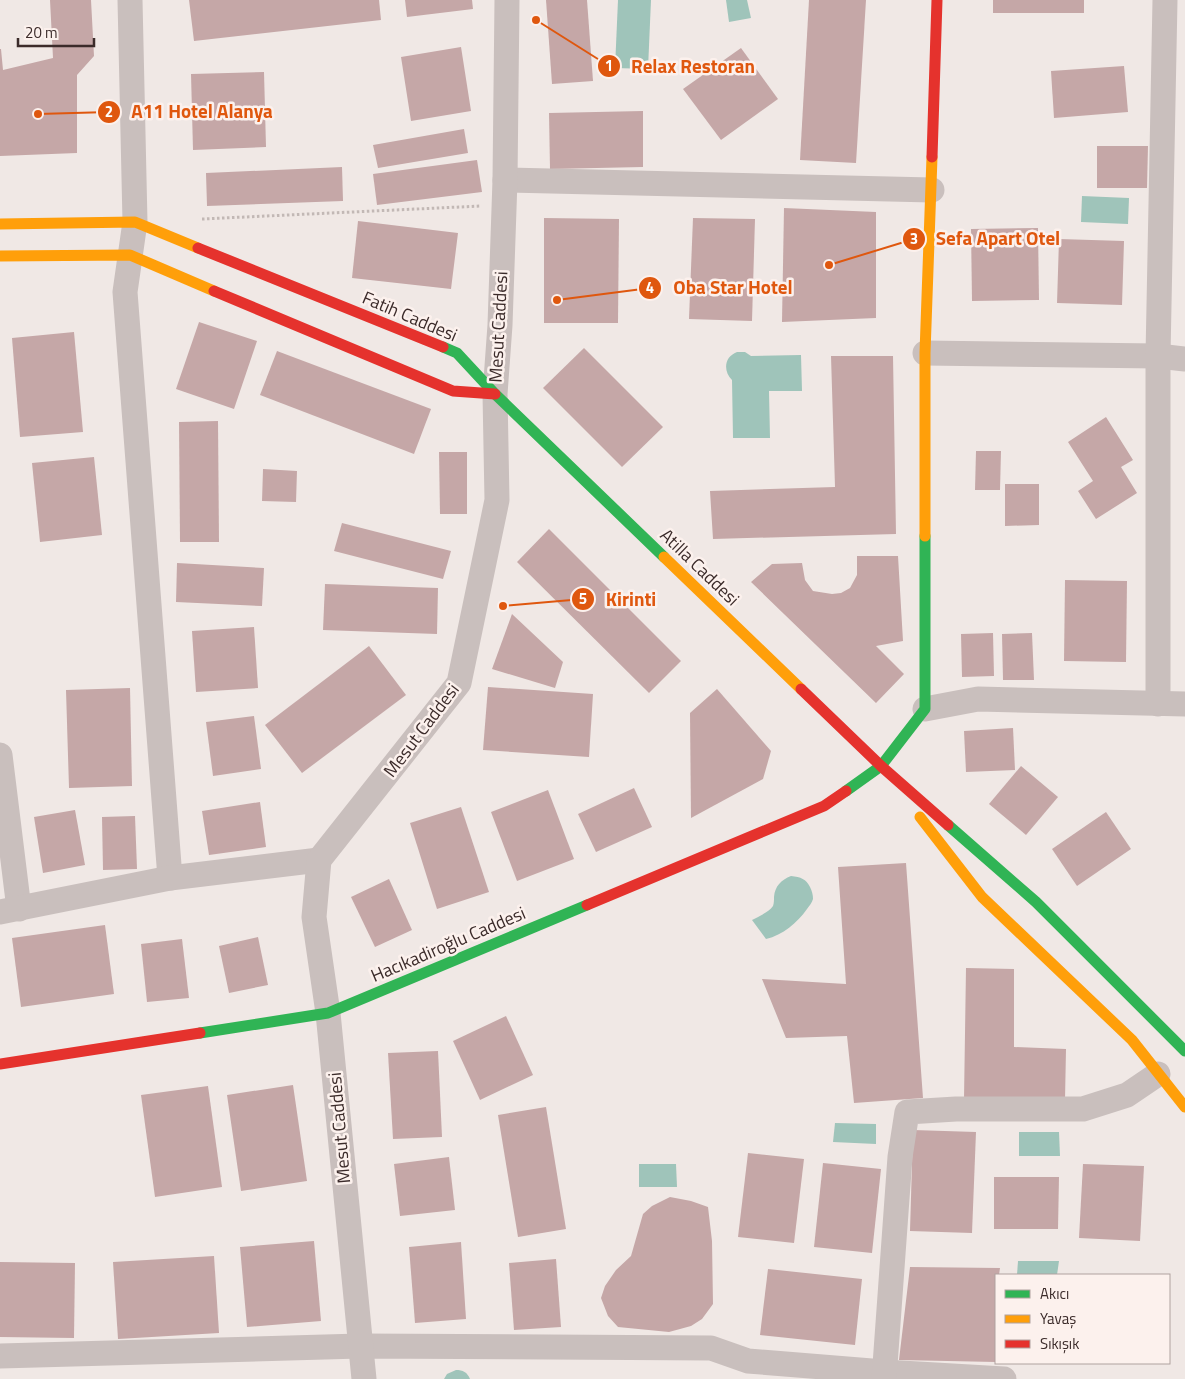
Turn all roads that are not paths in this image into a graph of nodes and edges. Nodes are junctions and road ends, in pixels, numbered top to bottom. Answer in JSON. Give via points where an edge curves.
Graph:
{"nodes":[{"id":1,"x":130,"y":0,"type":"edge"},
{"id":2,"x":507,"y":0,"type":"edge"},
{"id":3,"x":938,"y":0,"type":"edge"},
{"id":4,"x":1165,"y":0,"type":"edge"},
{"id":5,"x":505,"y":180,"type":"junction"},
{"id":6,"x":932,"y":190,"type":"junction"},
{"id":7,"x":135,"y":222,"type":"junction"},
{"id":8,"x":0,"y":224,"type":"edge"},
{"id":9,"x":130,"y":255,"type":"junction"},
{"id":10,"x":0,"y":256,"type":"edge"},
{"id":11,"x":925,"y":353,"type":"junction"},
{"id":12,"x":1158,"y":356,"type":"junction"},
{"id":13,"x":1185,"y":359,"type":"edge"},
{"id":14,"x":495,"y":394,"type":"junction"},
{"id":15,"x":1158,"y":704,"type":"junction"},
{"id":16,"x":1185,"y":704,"type":"edge"},
{"id":17,"x":925,"y":709,"type":"junction"},
{"id":18,"x":0,"y":755,"type":"edge"},
{"id":19,"x":881,"y":766,"type":"junction"},
{"id":20,"x":319,"y":860,"type":"junction"},
{"id":21,"x":170,"y":878,"type":"junction"},
{"id":22,"x":9,"y":911,"type":"edge"},
{"id":23,"x":328,"y":1013,"type":"junction"},
{"id":24,"x":1185,"y":1051,"type":"edge"},
{"id":25,"x":0,"y":1064,"type":"edge"},
{"id":26,"x":1158,"y":1074,"type":"junction"},
{"id":27,"x":1185,"y":1107,"type":"edge"},
{"id":28,"x":360,"y":1346,"type":"junction"},
{"id":29,"x":0,"y":1356,"type":"edge"},
{"id":30,"x":747,"y":1370,"type":"edge"},
{"id":31,"x":884,"y":1376,"type":"edge"},
{"id":32,"x":364,"y":1379,"type":"edge"},
{"id":33,"x":1004,"y":1379,"type":"edge"}],
"edges":[{"from":1,"to":7,"type":"street"},
{"from":2,"to":5,"type":"street","name":"Mesut Caddesi"},
{"from":3,"to":6,"type":"street"},
{"from":4,"to":12,"type":"street"},
{"from":5,"to":6,"type":"street"},
{"from":5,"to":14,"type":"street","name":"Mesut Caddesi"},
{"from":6,"to":11,"type":"street"},
{"from":7,"to":8,"type":"street","name":"Fatih Caddesi"},
{"from":7,"to":9,"type":"street"},
{"from":7,"to":14,"type":"street","name":"Fatih Caddesi","via":[[457,353]]},
{"from":9,"to":10,"type":"street"},
{"from":9,"to":14,"type":"street","via":[[453,391]]},
{"from":9,"to":21,"type":"street","via":[[125,292]]},
{"from":11,"to":12,"type":"street"},
{"from":11,"to":17,"type":"street"},
{"from":12,"to":13,"type":"street"},
{"from":12,"to":15,"type":"street"},
{"from":14,"to":19,"type":"street","name":"Atilla Caddesi"},
{"from":14,"to":20,"type":"street","name":"Mesut Caddesi","via":[[497,500],[459,683]]},
{"from":15,"to":16,"type":"street"},
{"from":15,"to":17,"type":"street","via":[[978,699]]},
{"from":17,"to":19,"type":"street","name":"Hacıkadiroğlu Caddesi"},
{"from":18,"to":22,"type":"street"},
{"from":19,"to":23,"type":"street","name":"Hacıkadiroğlu Caddesi","via":[[824,806]]},
{"from":19,"to":24,"type":"street","via":[[1036,902]]},
{"from":19,"to":26,"type":"street","via":[[982,897],[1132,1040]]},
{"from":20,"to":21,"type":"street"},
{"from":20,"to":23,"type":"street","name":"Mesut Caddesi","via":[[314,917]]},
{"from":21,"to":22,"type":"street"},
{"from":23,"to":25,"type":"street","name":"Hacıkadiroğlu Caddesi"},
{"from":23,"to":28,"type":"street","name":"Mesut Caddesi"},
{"from":26,"to":27,"type":"street"},
{"from":26,"to":31,"type":"street","via":[[1127,1095],[1083,1109],[907,1112],[900,1157]]},
{"from":28,"to":29,"type":"street"},
{"from":28,"to":30,"type":"street","via":[[711,1348]]},
{"from":28,"to":32,"type":"street","name":"Mesut Caddesi"},
{"from":30,"to":31,"type":"street"},
{"from":31,"to":33,"type":"street"}]}
